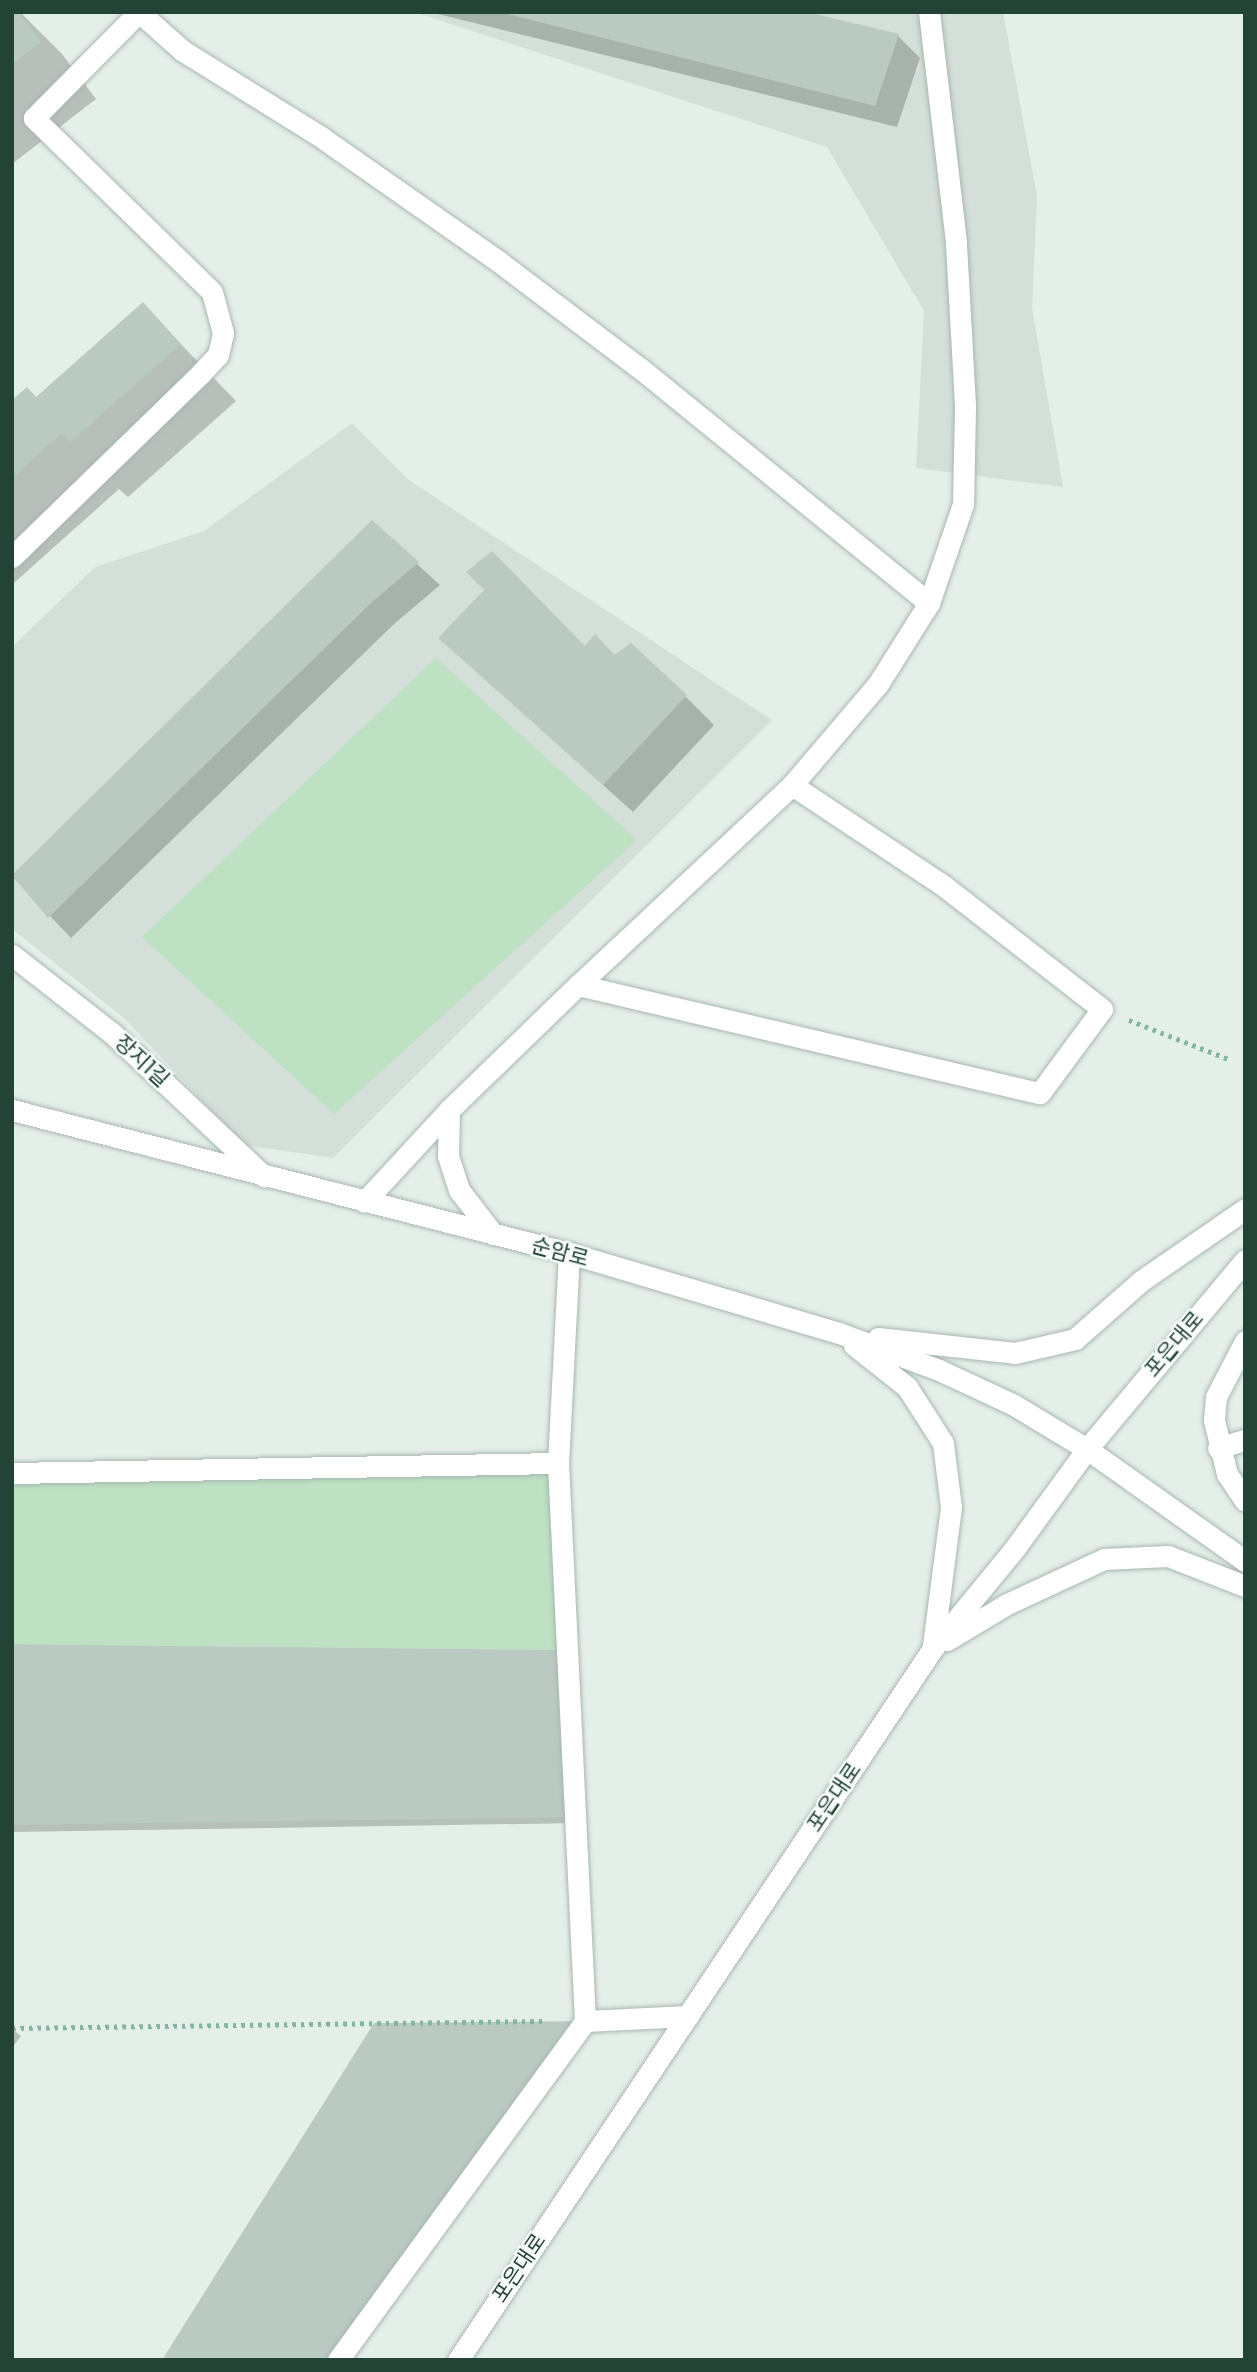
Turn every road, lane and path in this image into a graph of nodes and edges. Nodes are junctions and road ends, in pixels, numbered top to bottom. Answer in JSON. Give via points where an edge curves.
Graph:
{"nodes":[{"id":1,"x":139,"y":12,"type":"edge"},
{"id":2,"x":929,"y":12,"type":"edge"},
{"id":3,"x":12,"y":557,"type":"edge"},
{"id":4,"x":929,"y":603,"type":"junction"},
{"id":5,"x":792,"y":785,"type":"junction"},
{"id":6,"x":12,"y":955,"type":"edge"},
{"id":7,"x":578,"y":985,"type":"junction"},
{"id":8,"x":1102,"y":1009,"type":"junction"},
{"id":9,"x":1231,"y":1060,"type":"dead end"},
{"id":10,"x":12,"y":1110,"type":"edge"},
{"id":11,"x":449,"y":1110,"type":"junction"},
{"id":12,"x":264,"y":1176,"type":"junction"},
{"id":13,"x":364,"y":1202,"type":"junction"},
{"id":14,"x":1245,"y":1209,"type":"edge"},
{"id":15,"x":493,"y":1234,"type":"junction"},
{"id":16,"x":569,"y":1254,"type":"junction"},
{"id":17,"x":1245,"y":1260,"type":"edge"},
{"id":18,"x":839,"y":1333,"type":"junction"},
{"id":19,"x":1245,"y":1341,"type":"edge"},
{"id":20,"x":1245,"y":1440,"type":"edge"},
{"id":21,"x":1218,"y":1448,"type":"junction"},
{"id":22,"x":1087,"y":1449,"type":"junction"},
{"id":23,"x":558,"y":1463,"type":"junction"},
{"id":24,"x":12,"y":1473,"type":"edge"},
{"id":25,"x":1245,"y":1502,"type":"edge"},
{"id":26,"x":1245,"y":1561,"type":"edge"},
{"id":27,"x":1245,"y":1586,"type":"edge"},
{"id":28,"x":933,"y":1648,"type":"junction"},
{"id":29,"x":688,"y":2016,"type":"junction"},
{"id":30,"x":584,"y":2021,"type":"junction"},
{"id":31,"x":12,"y":2028,"type":"edge"},
{"id":32,"x":338,"y":2360,"type":"edge"},
{"id":33,"x":458,"y":2360,"type":"edge"}],
"edges":[{"from":1,"to":3,"type":"street","via":[[34,118],[212,292],[223,333],[218,355]]},
{"from":1,"to":4,"type":"street","via":[[183,51],[321,137],[498,261],[641,369]]},
{"from":2,"to":4,"type":"street","via":[[956,242],[965,405],[963,504]]},
{"from":4,"to":5,"type":"street","via":[[878,684]]},
{"from":5,"to":7,"type":"street"},
{"from":5,"to":8,"type":"street","via":[[944,886]]},
{"from":6,"to":12,"type":"street","name":"장지1길","via":[[111,1033]]},
{"from":7,"to":8,"type":"street","via":[[1040,1093]]},
{"from":7,"to":11,"type":"street"},
{"from":8,"to":9,"type":"path"},
{"from":10,"to":12,"type":"street","name":"순암로"},
{"from":11,"to":13,"type":"street"},
{"from":11,"to":15,"type":"street","via":[[448,1156],[459,1190]]},
{"from":12,"to":13,"type":"street","name":"순암로"},
{"from":13,"to":15,"type":"street","name":"순암로"},
{"from":14,"to":18,"type":"street","via":[[1141,1281],[1075,1339],[1045,1349],[1015,1353],[964,1350]]},
{"from":15,"to":16,"type":"street","name":"순암로"},
{"from":16,"to":18,"type":"street","name":"순암로"},
{"from":16,"to":23,"type":"street"},
{"from":17,"to":22,"type":"street","name":"포은대로"},
{"from":18,"to":22,"type":"street","name":"순암로","via":[[939,1370],[1014,1405]]},
{"from":18,"to":28,"type":"street","via":[[907,1387],[943,1443],[951,1507]]},
{"from":19,"to":21,"type":"street","via":[[1216,1397]]},
{"from":20,"to":21,"type":"street"},
{"from":21,"to":25,"type":"street"},
{"from":22,"to":26,"type":"street","name":"순암로"},
{"from":22,"to":28,"type":"street","name":"포은대로","via":[[1016,1548]]},
{"from":23,"to":24,"type":"street"},
{"from":23,"to":30,"type":"street"},
{"from":27,"to":28,"type":"street","via":[[1168,1556],[1104,1559],[1007,1604]]},
{"from":28,"to":29,"type":"street","name":"포은대로"},
{"from":29,"to":30,"type":"street"},
{"from":29,"to":33,"type":"street","name":"포은대로"},
{"from":30,"to":31,"type":"path"},
{"from":30,"to":32,"type":"street"}]}
